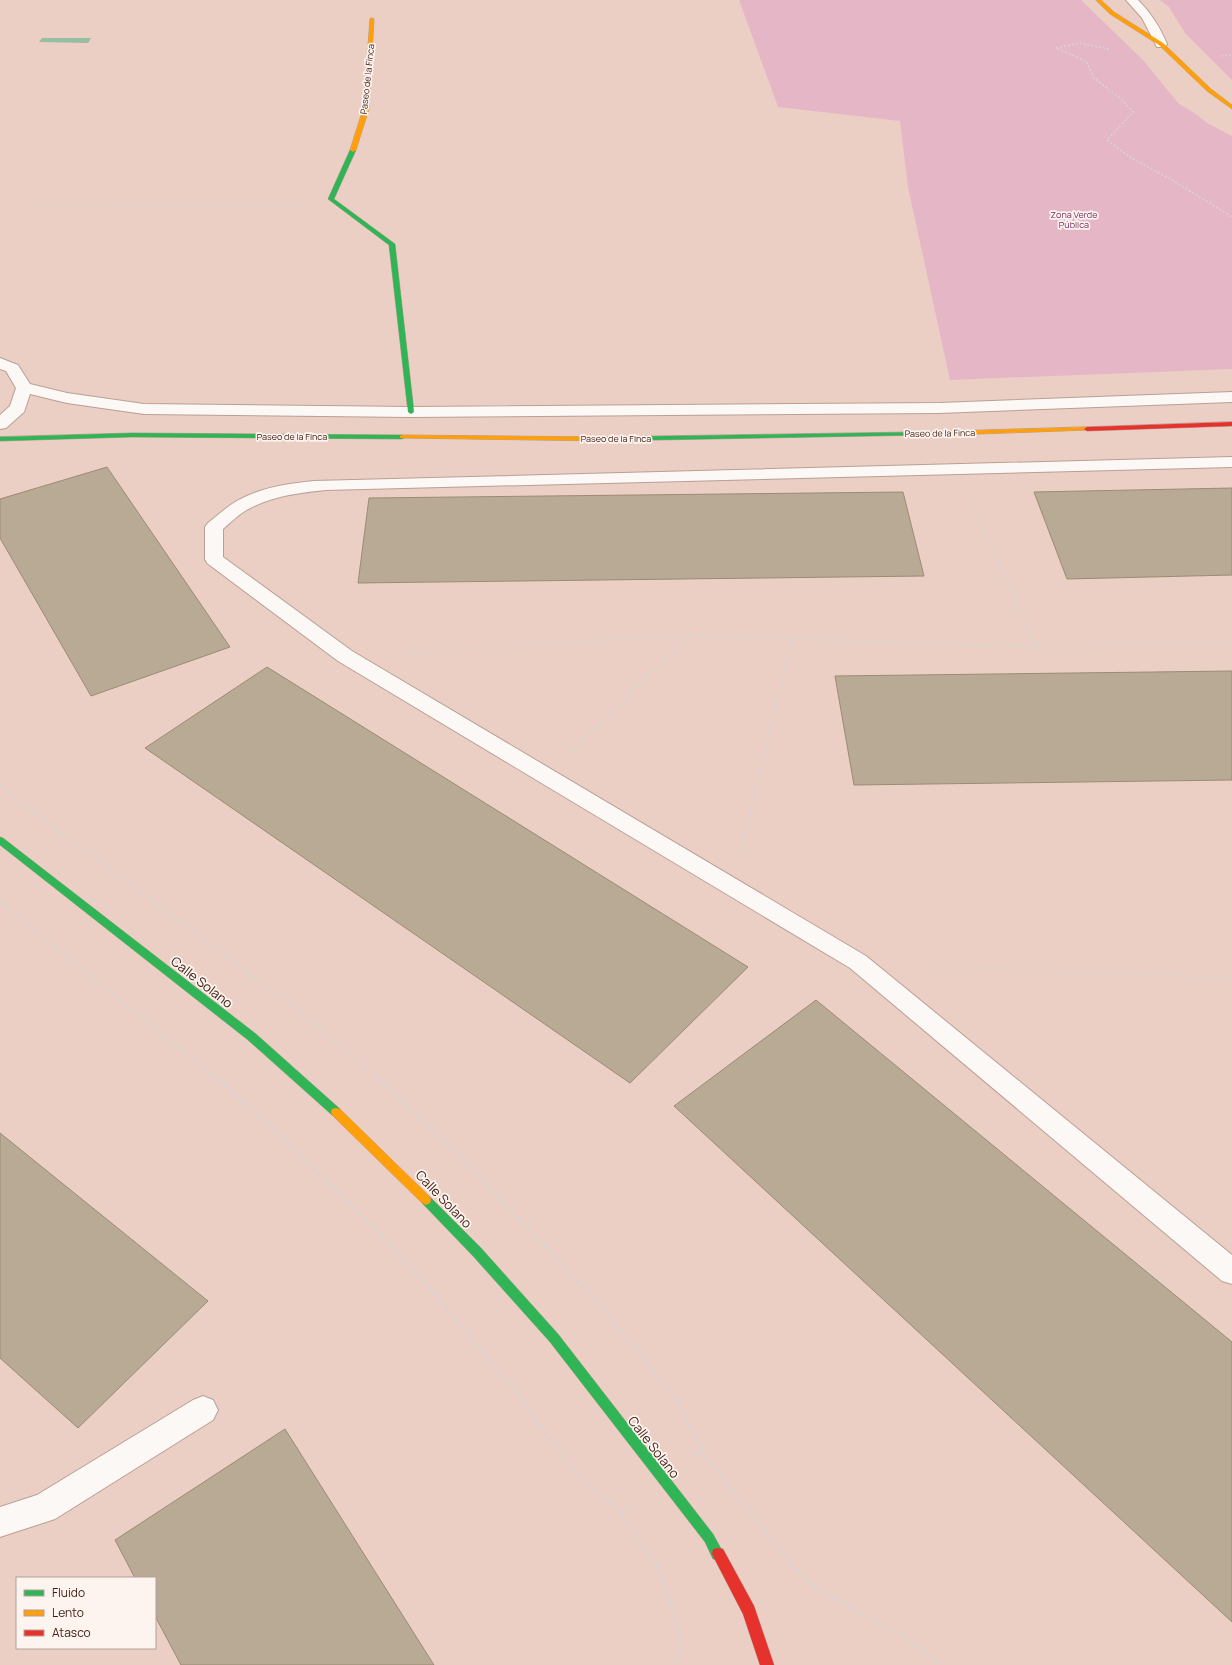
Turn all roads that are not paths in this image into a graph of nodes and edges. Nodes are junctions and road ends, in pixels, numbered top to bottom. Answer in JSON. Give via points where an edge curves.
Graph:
{"nodes":[{"id":1,"x":1098,"y":0,"type":"edge"},
{"id":2,"x":1132,"y":0,"type":"edge"},
{"id":3,"x":372,"y":19,"type":"dead end"},
{"id":4,"x":1161,"y":44,"type":"junction"},
{"id":5,"x":1232,"y":107,"type":"edge"},
{"id":6,"x":0,"y":363,"type":"edge"},
{"id":7,"x":24,"y":388,"type":"junction"},
{"id":8,"x":1232,"y":397,"type":"edge"},
{"id":9,"x":411,"y":412,"type":"junction"},
{"id":10,"x":0,"y":424,"type":"edge"},
{"id":11,"x":1232,"y":424,"type":"edge"},
{"id":12,"x":0,"y":439,"type":"edge"},
{"id":13,"x":1232,"y":462,"type":"edge"},
{"id":14,"x":0,"y":840,"type":"edge"},
{"id":15,"x":1232,"y":1272,"type":"edge"},
{"id":16,"x":203,"y":1410,"type":"dead end"},
{"id":17,"x":0,"y":1522,"type":"edge"},
{"id":18,"x":767,"y":1665,"type":"edge"}],
"edges":[{"from":1,"to":4,"type":"street","via":[[1112,13]]},
{"from":2,"to":4,"type":"street","via":[[1147,16]]},
{"from":3,"to":9,"type":"street","name":"Paseo de la Finca","via":[[366,109],[352,154],[331,198],[392,244]]},
{"from":4,"to":5,"type":"street","via":[[1209,90]]},
{"from":6,"to":7,"type":"street","via":[[12,368]]},
{"from":7,"to":9,"type":"street","via":[[67,398],[144,409]]},
{"from":7,"to":10,"type":"street","via":[[18,408]]},
{"from":8,"to":9,"type":"street","via":[[939,408]]},
{"from":11,"to":12,"type":"street","name":"Paseo de la Finca","via":[[969,433],[649,439],[132,435]]},
{"from":13,"to":15,"type":"street","via":[[326,485],[294,488],[262,496],[238,508],[214,527],[214,559],[344,656],[858,962]]},
{"from":14,"to":18,"type":"street","name":"Calle Solano","via":[[252,1037],[400,1173],[471,1247],[554,1338],[709,1538],[749,1611]]},
{"from":16,"to":17,"type":"street","via":[[44,1508]]}]}
